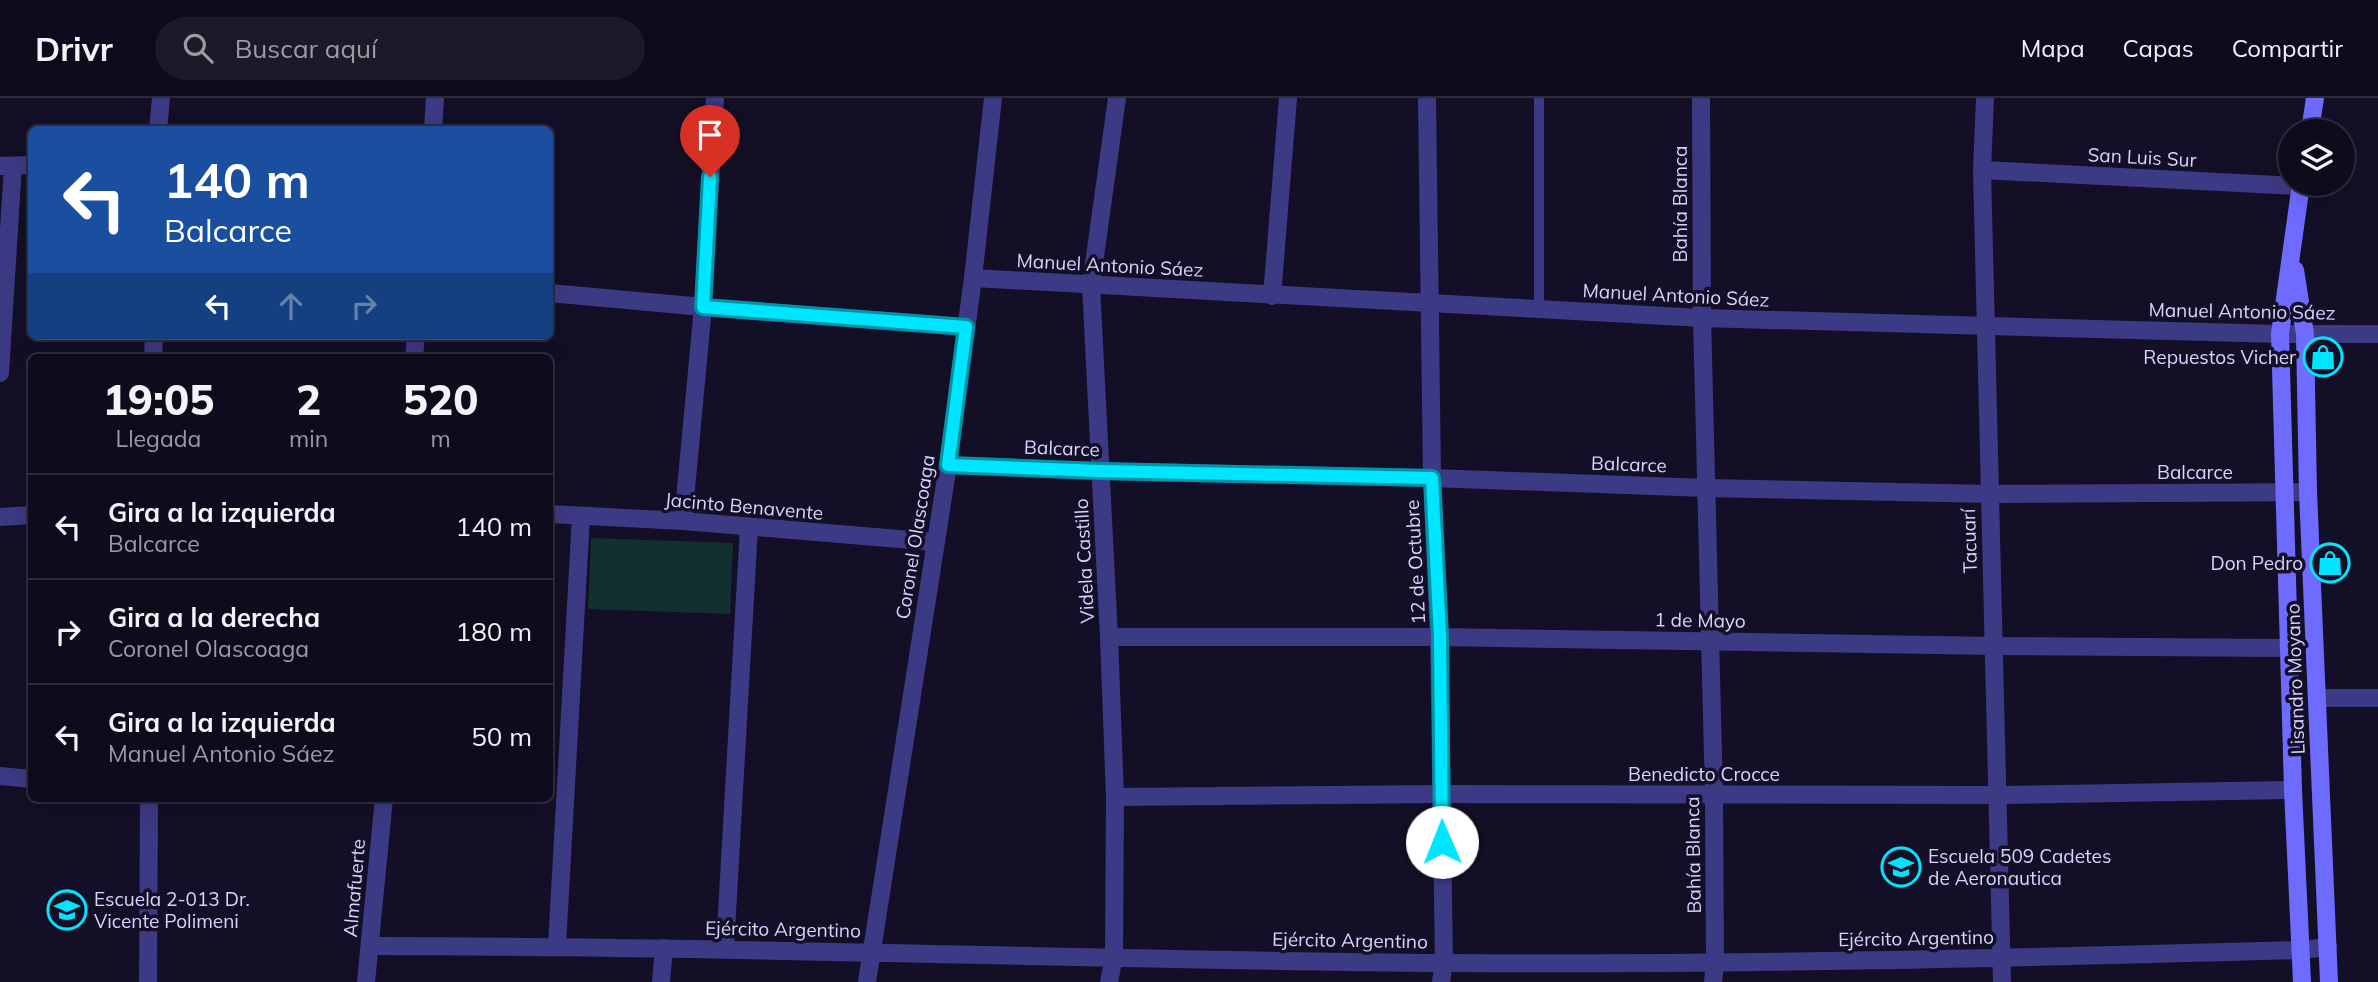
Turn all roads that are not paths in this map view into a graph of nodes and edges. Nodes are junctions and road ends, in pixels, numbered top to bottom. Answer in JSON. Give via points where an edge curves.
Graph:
{"nodes":[{"id":1,"x":161,"y":98,"type":"edge"},
{"id":2,"x":435,"y":98,"type":"edge"},
{"id":3,"x":715,"y":98,"type":"edge"},
{"id":4,"x":993,"y":98,"type":"edge"},
{"id":5,"x":1117,"y":98,"type":"edge"},
{"id":6,"x":1289,"y":98,"type":"edge"},
{"id":7,"x":1427,"y":98,"type":"edge"},
{"id":8,"x":1539,"y":98,"type":"edge"},
{"id":9,"x":1701,"y":98,"type":"edge"},
{"id":10,"x":1985,"y":98,"type":"edge"},
{"id":11,"x":2315,"y":98,"type":"edge"},
{"id":12,"x":2312,"y":119,"type":"edge"},
{"id":13,"x":158,"y":126,"type":"edge"},
{"id":14,"x":433,"y":126,"type":"edge"},
{"id":15,"x":28,"y":165,"type":"edge"},
{"id":16,"x":7,"y":166,"type":"edge"},
{"id":17,"x":1982,"y":170,"type":"junction"},
{"id":18,"x":2278,"y":184,"type":"edge"},
{"id":19,"x":2299,"y":196,"type":"edge"},
{"id":20,"x":2291,"y":249,"type":"junction"},
{"id":21,"x":973,"y":278,"type":"junction"},
{"id":22,"x":1091,"y":285,"type":"junction"},
{"id":23,"x":553,"y":293,"type":"edge"},
{"id":24,"x":1272,"y":296,"type":"junction"},
{"id":25,"x":1430,"y":303,"type":"junction"},
{"id":26,"x":703,"y":307,"type":"junction"},
{"id":27,"x":1539,"y":309,"type":"junction"},
{"id":28,"x":1702,"y":318,"type":"junction"},
{"id":29,"x":1986,"y":325,"type":"junction"},
{"id":30,"x":966,"y":327,"type":"junction"},
{"id":31,"x":2280,"y":334,"type":"junction"},
{"id":32,"x":2305,"y":334,"type":"junction"},
{"id":33,"x":2378,"y":334,"type":"edge"},
{"id":34,"x":0,"y":373,"type":"edge"},
{"id":35,"x":948,"y":465,"type":"junction"},
{"id":36,"x":1100,"y":471,"type":"junction"},
{"id":37,"x":1432,"y":478,"type":"junction"},
{"id":38,"x":1706,"y":488,"type":"junction"},
{"id":39,"x":2308,"y":492,"type":"junction"},
{"id":40,"x":2284,"y":493,"type":"junction"},
{"id":41,"x":1989,"y":494,"type":"junction"},
{"id":42,"x":553,"y":514,"type":"edge"},
{"id":43,"x":28,"y":515,"type":"edge"},
{"id":44,"x":581,"y":516,"type":"junction"},
{"id":45,"x":0,"y":517,"type":"edge"},
{"id":46,"x":683,"y":521,"type":"junction"},
{"id":47,"x":749,"y":527,"type":"junction"},
{"id":48,"x":934,"y":542,"type":"junction"},
{"id":49,"x":1440,"y":637,"type":"junction"},
{"id":50,"x":1109,"y":638,"type":"junction"},
{"id":51,"x":1709,"y":641,"type":"junction"},
{"id":52,"x":1994,"y":646,"type":"junction"},
{"id":53,"x":2290,"y":648,"type":"junction"},
{"id":54,"x":2317,"y":698,"type":"junction"},
{"id":55,"x":2378,"y":698,"type":"edge"},
{"id":56,"x":0,"y":776,"type":"edge"},
{"id":57,"x":28,"y":779,"type":"edge"},
{"id":58,"x":2293,"y":790,"type":"junction"},
{"id":59,"x":1441,"y":794,"type":"junction"},
{"id":60,"x":1714,"y":795,"type":"junction"},
{"id":61,"x":1999,"y":795,"type":"junction"},
{"id":62,"x":1115,"y":797,"type":"junction"},
{"id":63,"x":149,"y":802,"type":"edge"},
{"id":64,"x":384,"y":802,"type":"edge"},
{"id":65,"x":370,"y":946,"type":"junction"},
{"id":66,"x":556,"y":946,"type":"junction"},
{"id":67,"x":2328,"y":947,"type":"junction"},
{"id":68,"x":664,"y":948,"type":"junction"},
{"id":69,"x":725,"y":948,"type":"junction"},
{"id":70,"x":2300,"y":950,"type":"junction"},
{"id":71,"x":872,"y":953,"type":"junction"},
{"id":72,"x":1114,"y":957,"type":"junction"},
{"id":73,"x":2003,"y":958,"type":"junction"},
{"id":74,"x":1444,"y":963,"type":"junction"},
{"id":75,"x":1715,"y":963,"type":"junction"},
{"id":76,"x":148,"y":982,"type":"edge"},
{"id":77,"x":366,"y":982,"type":"edge"},
{"id":78,"x":661,"y":982,"type":"edge"},
{"id":79,"x":867,"y":982,"type":"edge"},
{"id":80,"x":1109,"y":982,"type":"edge"},
{"id":81,"x":1441,"y":982,"type":"edge"},
{"id":82,"x":1713,"y":982,"type":"edge"},
{"id":83,"x":2002,"y":982,"type":"edge"},
{"id":84,"x":2302,"y":982,"type":"edge"},
{"id":85,"x":2329,"y":982,"type":"edge"}],
"edges":[{"from":1,"to":13,"type":"street"},
{"from":2,"to":14,"type":"street"},
{"from":3,"to":26,"type":"street"},
{"from":4,"to":21,"type":"street","name":"Coronel Olascoaga"},
{"from":5,"to":22,"type":"street","name":"Videla Castillo"},
{"from":6,"to":24,"type":"street"},
{"from":7,"to":25,"type":"street","name":"12 de Octubre"},
{"from":8,"to":27,"type":"lane"},
{"from":9,"to":28,"type":"street","name":"Bahía Blanca"},
{"from":10,"to":17,"type":"street","name":"Tacuarí"},
{"from":11,"to":12,"type":"main road"},
{"from":15,"to":16,"type":"street"},
{"from":16,"to":34,"type":"street"},
{"from":17,"to":18,"type":"street","name":"San Luis Sur"},
{"from":17,"to":29,"type":"street","name":"Tacuarí"},
{"from":19,"to":20,"type":"main road","name":"Lisandro Moyano"},
{"from":20,"to":31,"type":"main road","name":"Lisandro Moyano"},
{"from":20,"to":32,"type":"main road","name":"Lisandro Moyano"},
{"from":21,"to":22,"type":"street","name":"Manuel Antonio Sáez"},
{"from":21,"to":30,"type":"street","name":"Coronel Olascoaga"},
{"from":22,"to":24,"type":"street","name":"Manuel Antonio Sáez"},
{"from":22,"to":36,"type":"street","name":"Videla Castillo"},
{"from":23,"to":26,"type":"street"},
{"from":24,"to":25,"type":"street","name":"Manuel Antonio Sáez"},
{"from":25,"to":27,"type":"street","name":"Manuel Antonio Sáez"},
{"from":25,"to":37,"type":"street","name":"12 de Octubre"},
{"from":26,"to":30,"type":"street"},
{"from":26,"to":46,"type":"street"},
{"from":27,"to":28,"type":"street","name":"Manuel Antonio Sáez"},
{"from":28,"to":29,"type":"street","name":"Manuel Antonio Sáez"},
{"from":28,"to":38,"type":"street","name":"Bahía Blanca"},
{"from":29,"to":31,"type":"street","name":"Manuel Antonio Sáez"},
{"from":29,"to":41,"type":"street","name":"Tacuarí"},
{"from":30,"to":35,"type":"street","name":"Coronel Olascoaga"},
{"from":31,"to":32,"type":"street","name":"Manuel Antonio Sáez"},
{"from":31,"to":40,"type":"main road","name":"Lisandro Moyano"},
{"from":32,"to":33,"type":"street","name":"Manuel Antonio Sáez"},
{"from":32,"to":39,"type":"main road","name":"Lisandro Moyano"},
{"from":35,"to":36,"type":"street","name":"Balcarce"},
{"from":35,"to":48,"type":"street","name":"Coronel Olascoaga"},
{"from":36,"to":37,"type":"street","name":"Balcarce"},
{"from":36,"to":50,"type":"street","name":"Videla Castillo"},
{"from":37,"to":38,"type":"street","name":"Balcarce"},
{"from":37,"to":49,"type":"street","name":"12 de Octubre"},
{"from":38,"to":41,"type":"street","name":"Balcarce"},
{"from":38,"to":51,"type":"street","name":"Bahía Blanca"},
{"from":39,"to":40,"type":"street","name":"Balcarce"},
{"from":39,"to":54,"type":"main road","name":"Lisandro Moyano"},
{"from":40,"to":41,"type":"street","name":"Balcarce"},
{"from":40,"to":53,"type":"main road","name":"Lisandro Moyano"},
{"from":41,"to":52,"type":"street","name":"Tacuarí"},
{"from":42,"to":44,"type":"street","name":"Jacinto Benavente"},
{"from":43,"to":45,"type":"street"},
{"from":44,"to":46,"type":"street","name":"Jacinto Benavente"},
{"from":44,"to":66,"type":"street"},
{"from":46,"to":47,"type":"street","name":"Jacinto Benavente"},
{"from":47,"to":48,"type":"street","name":"Jacinto Benavente"},
{"from":47,"to":69,"type":"street"},
{"from":48,"to":71,"type":"street","name":"Coronel Olascoaga"},
{"from":49,"to":50,"type":"street","name":"1 de Mayo"},
{"from":49,"to":51,"type":"street","name":"1 de Mayo"},
{"from":49,"to":59,"type":"street","name":"12 de Octubre"},
{"from":50,"to":62,"type":"street","name":"Videla Castillo"},
{"from":51,"to":52,"type":"street","name":"1 de Mayo"},
{"from":51,"to":60,"type":"street","name":"Bahía Blanca"},
{"from":52,"to":53,"type":"street","name":"1 de Mayo"},
{"from":52,"to":61,"type":"street","name":"Tacuarí"},
{"from":53,"to":58,"type":"main road","name":"Lisandro Moyano"},
{"from":54,"to":55,"type":"street"},
{"from":54,"to":67,"type":"main road","name":"Lisandro Moyano"},
{"from":56,"to":57,"type":"street"},
{"from":58,"to":61,"type":"street","name":"Benedicto Crocce"},
{"from":58,"to":70,"type":"main road","name":"Lisandro Moyano"},
{"from":59,"to":60,"type":"street","name":"Benedicto Crocce"},
{"from":59,"to":62,"type":"street","name":"Benedicto Crocce"},
{"from":59,"to":74,"type":"street","name":"12 de Octubre"},
{"from":60,"to":61,"type":"street","name":"Benedicto Crocce"},
{"from":60,"to":75,"type":"street","name":"Bahía Blanca"},
{"from":61,"to":73,"type":"street","name":"Tacuarí"},
{"from":62,"to":72,"type":"street","name":"Videla Castillo"},
{"from":63,"to":76,"type":"street"},
{"from":64,"to":65,"type":"street","name":"Almafuerte"},
{"from":65,"to":66,"type":"street","name":"Ejército Argentino"},
{"from":65,"to":77,"type":"street","name":"Almafuerte"},
{"from":66,"to":68,"type":"street","name":"Ejército Argentino"},
{"from":67,"to":70,"type":"street","name":"Ejército Argentino"},
{"from":67,"to":85,"type":"main road","name":"Lisandro Moyano"},
{"from":68,"to":69,"type":"street","name":"Ejército Argentino"},
{"from":68,"to":78,"type":"street"},
{"from":69,"to":71,"type":"street","name":"Ejército Argentino"},
{"from":70,"to":73,"type":"street","name":"Ejército Argentino"},
{"from":70,"to":84,"type":"main road","name":"Lisandro Moyano"},
{"from":71,"to":72,"type":"street","name":"Ejército Argentino"},
{"from":71,"to":79,"type":"street","name":"Coronel Olascoaga"},
{"from":72,"to":74,"type":"street","name":"Ejército Argentino"},
{"from":72,"to":80,"type":"street","name":"Videla Castillo"},
{"from":73,"to":75,"type":"street","name":"Ejército Argentino"},
{"from":73,"to":83,"type":"street","name":"Tacuarí"},
{"from":74,"to":75,"type":"street","name":"Ejército Argentino"},
{"from":74,"to":81,"type":"street","name":"12 de Octubre"},
{"from":75,"to":82,"type":"street","name":"Bahía Blanca"}]}
